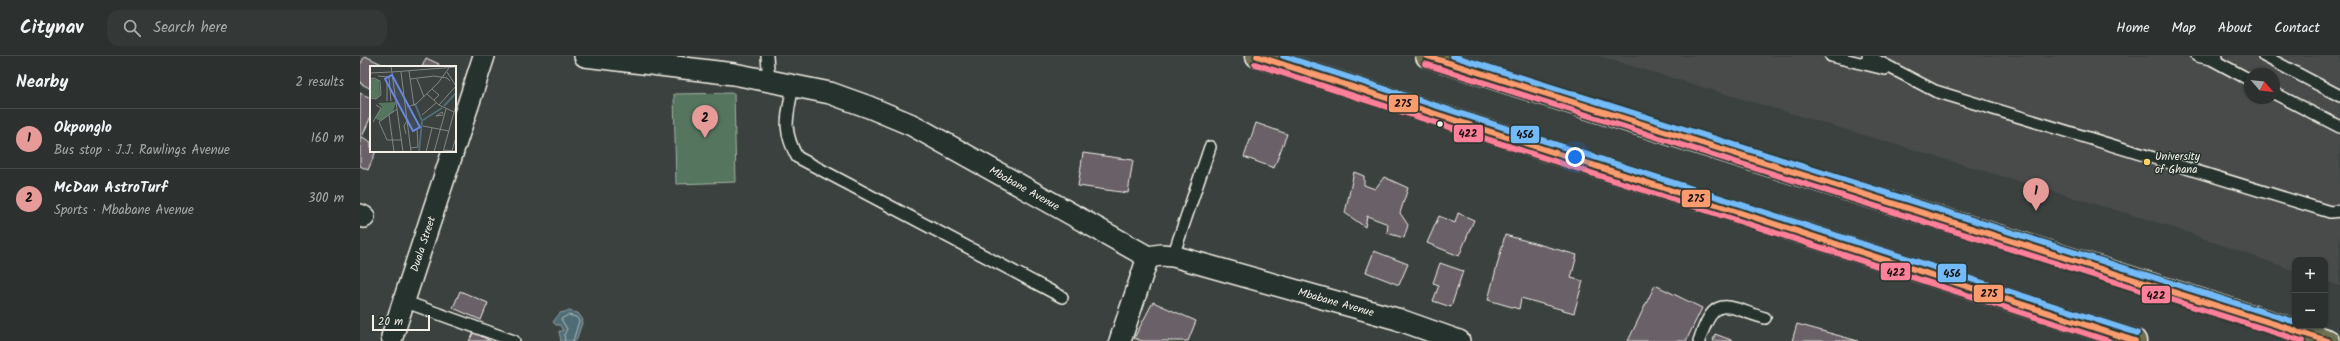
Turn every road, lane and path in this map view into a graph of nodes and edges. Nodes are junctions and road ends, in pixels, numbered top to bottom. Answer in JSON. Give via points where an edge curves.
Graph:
{"nodes":[{"id":1,"x":484,"y":56,"type":"edge"},
{"id":2,"x":585,"y":56,"type":"edge"},
{"id":3,"x":767,"y":56,"type":"edge"},
{"id":4,"x":1257,"y":56,"type":"edge"},
{"id":5,"x":1427,"y":56,"type":"edge"},
{"id":6,"x":1831,"y":56,"type":"edge"},
{"id":7,"x":1868,"y":56,"type":"edge"},
{"id":8,"x":2198,"y":56,"type":"edge"},
{"id":9,"x":2264,"y":56,"type":"edge"},
{"id":10,"x":2214,"y":58,"type":"edge"},
{"id":11,"x":1902,"y":74,"type":"junction"},
{"id":12,"x":2244,"y":76,"type":"edge"},
{"id":13,"x":769,"y":81,"type":"junction"},
{"id":14,"x":793,"y":85,"type":"junction"},
{"id":15,"x":2280,"y":96,"type":"edge"},
{"id":16,"x":2340,"y":96,"type":"edge"},
{"id":17,"x":2340,"y":128,"type":"edge"},
{"id":18,"x":456,"y":142,"type":"edge"},
{"id":19,"x":1210,"y":147,"type":"dead end"},
{"id":20,"x":453,"y":152,"type":"edge"},
{"id":21,"x":2340,"y":212,"type":"edge"},
{"id":22,"x":1173,"y":256,"type":"junction"},
{"id":23,"x":1148,"y":257,"type":"junction"},
{"id":24,"x":1062,"y":297,"type":"dead end"},
{"id":25,"x":403,"y":301,"type":"junction"},
{"id":26,"x":1765,"y":318,"type":"dead end"},
{"id":27,"x":392,"y":337,"type":"dead end"},
{"id":28,"x":2330,"y":338,"type":"edge"},
{"id":29,"x":514,"y":341,"type":"edge"},
{"id":30,"x":1120,"y":341,"type":"edge"},
{"id":31,"x":1459,"y":341,"type":"edge"},
{"id":32,"x":1699,"y":341,"type":"edge"},
{"id":33,"x":2135,"y":341,"type":"edge"}],
"edges":[{"from":1,"to":18,"type":"street"},
{"from":2,"to":13,"type":"street","name":"Mbabane Avenue","via":[[734,74]]},
{"from":3,"to":13,"type":"lane"},
{"from":4,"to":33,"type":"highway"},
{"from":5,"to":28,"type":"highway","via":[[1652,129]]},
{"from":6,"to":11,"type":"lane"},
{"from":7,"to":11,"type":"lane"},
{"from":8,"to":10,"type":"lane"},
{"from":9,"to":16,"type":"lane"},
{"from":10,"to":12,"type":"lane"},
{"from":11,"to":21,"type":"lane","via":[[1942,93],[2330,212]]},
{"from":13,"to":14,"type":"street","name":"Mbabane Avenue"},
{"from":14,"to":23,"type":"street","name":"Mbabane Avenue","via":[[830,93],[912,125]]},
{"from":14,"to":24,"type":"lane","via":[[786,130],[788,141],[797,157]]},
{"from":15,"to":17,"type":"lane"},
{"from":19,"to":22,"type":"lane"},
{"from":20,"to":25,"type":"street","name":"Duala Street"},
{"from":22,"to":23,"type":"street","name":"Mbabane Avenue"},
{"from":22,"to":31,"type":"street","name":"Mbabane Avenue","via":[[1397,319]]},
{"from":23,"to":30,"type":"street"},
{"from":25,"to":27,"type":"street","name":"Duala Street"},
{"from":25,"to":29,"type":"lane"},
{"from":26,"to":32,"type":"lane","via":[[1724,306],[1714,310],[1705,324]]}]}
